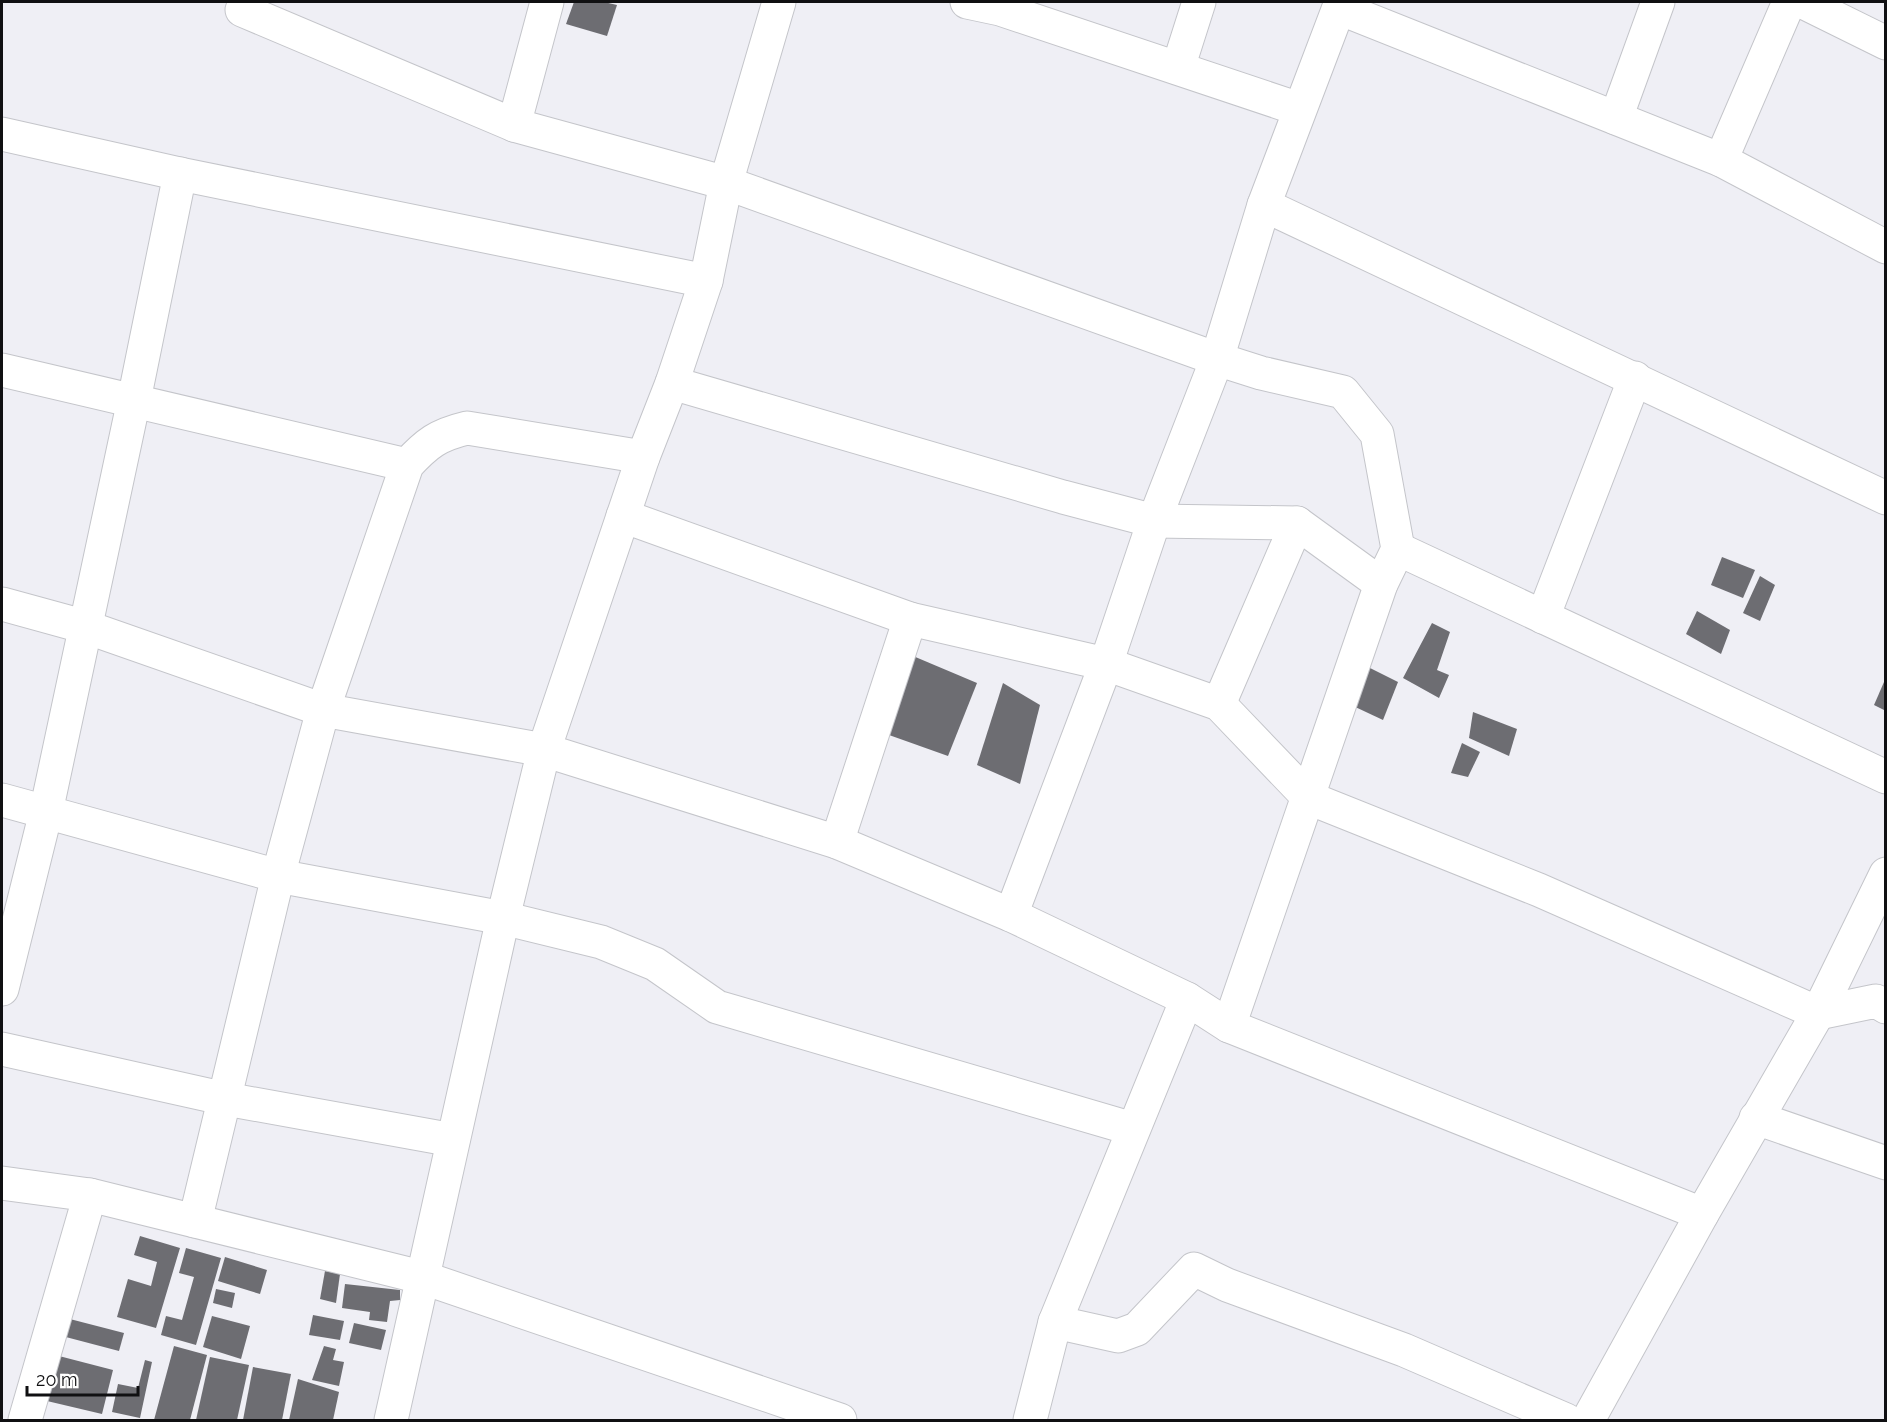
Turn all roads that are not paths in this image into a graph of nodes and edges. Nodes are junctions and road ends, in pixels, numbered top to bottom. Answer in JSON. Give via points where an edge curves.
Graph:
{"nodes":[{"id":1,"x":547,"y":2,"type":"edge"},
{"id":2,"x":780,"y":2,"type":"edge"},
{"id":3,"x":967,"y":2,"type":"edge"},
{"id":4,"x":1199,"y":2,"type":"edge"},
{"id":5,"x":1658,"y":2,"type":"edge"},
{"id":6,"x":1790,"y":2,"type":"edge"},
{"id":7,"x":1803,"y":2,"type":"edge"},
{"id":8,"x":1001,"y":5,"type":"edge"},
{"id":9,"x":1340,"y":5,"type":"edge"},
{"id":10,"x":242,"y":10,"type":"dead end"},
{"id":11,"x":1886,"y":43,"type":"edge"},
{"id":12,"x":1178,"y":68,"type":"junction"},
{"id":13,"x":1299,"y":108,"type":"junction"},
{"id":14,"x":1616,"y":118,"type":"junction"},
{"id":15,"x":514,"y":125,"type":"junction"},
{"id":16,"x":2,"y":134,"type":"edge"},
{"id":17,"x":1721,"y":160,"type":"junction"},
{"id":18,"x":180,"y":174,"type":"junction"},
{"id":19,"x":726,"y":183,"type":"junction"},
{"id":20,"x":1264,"y":205,"type":"junction"},
{"id":21,"x":1886,"y":247,"type":"edge"},
{"id":22,"x":706,"y":281,"type":"junction"},
{"id":23,"x":1217,"y":359,"type":"junction"},
{"id":24,"x":2,"y":370,"type":"edge"},
{"id":25,"x":1635,"y":378,"type":"junction"},
{"id":26,"x":672,"y":383,"type":"junction"},
{"id":27,"x":134,"y":400,"type":"junction"},
{"id":28,"x":643,"y":456,"type":"junction"},
{"id":29,"x":406,"y":465,"type":"junction"},
{"id":30,"x":1886,"y":498,"type":"edge"},
{"id":31,"x":623,"y":516,"type":"junction"},
{"id":32,"x":1154,"y":521,"type":"junction"},
{"id":33,"x":1297,"y":523,"type":"junction"},
{"id":34,"x":1398,"y":549,"type":"junction"},
{"id":35,"x":1381,"y":584,"type":"junction"},
{"id":36,"x":2,"y":604,"type":"edge"},
{"id":37,"x":1543,"y":617,"type":"junction"},
{"id":38,"x":910,"y":619,"type":"junction"},
{"id":39,"x":86,"y":627,"type":"junction"},
{"id":40,"x":1106,"y":664,"type":"junction"},
{"id":41,"x":1219,"y":704,"type":"junction"},
{"id":42,"x":323,"y":710,"type":"junction"},
{"id":43,"x":544,"y":750,"type":"junction"},
{"id":44,"x":1886,"y":777,"type":"edge"},
{"id":45,"x":1309,"y":798,"type":"junction"},
{"id":46,"x":2,"y":800,"type":"edge"},
{"id":47,"x":46,"y":812,"type":"junction"},
{"id":48,"x":837,"y":842,"type":"junction"},
{"id":49,"x":1886,"y":873,"type":"edge"},
{"id":50,"x":278,"y":876,"type":"junction"},
{"id":51,"x":1011,"y":915,"type":"junction"},
{"id":52,"x":502,"y":918,"type":"junction"},
{"id":53,"x":2,"y":983,"type":"edge"},
{"id":54,"x":1187,"y":999,"type":"junction"},
{"id":55,"x":1886,"y":1007,"type":"edge"},
{"id":56,"x":1818,"y":1014,"type":"junction"},
{"id":57,"x":1229,"y":1026,"type":"junction"},
{"id":58,"x":2,"y":1049,"type":"edge"},
{"id":59,"x":226,"y":1100,"type":"junction"},
{"id":60,"x":1756,"y":1119,"type":"junction"},
{"id":61,"x":1133,"y":1129,"type":"junction"},
{"id":62,"x":453,"y":1140,"type":"junction"},
{"id":63,"x":1886,"y":1163,"type":"edge"},
{"id":64,"x":2,"y":1183,"type":"edge"},
{"id":65,"x":90,"y":1195,"type":"junction"},
{"id":66,"x":1702,"y":1214,"type":"junction"},
{"id":67,"x":195,"y":1221,"type":"junction"},
{"id":68,"x":422,"y":1277,"type":"junction"},
{"id":69,"x":1055,"y":1322,"type":"junction"},
{"id":70,"x":25,"y":1420,"type":"edge"},
{"id":71,"x":391,"y":1420,"type":"edge"},
{"id":72,"x":840,"y":1420,"type":"edge"},
{"id":73,"x":1030,"y":1420,"type":"edge"},
{"id":74,"x":1566,"y":1420,"type":"edge"},
{"id":75,"x":1588,"y":1420,"type":"edge"}],
"edges":[{"from":1,"to":15,"type":"street"},
{"from":2,"to":19,"type":"street"},
{"from":3,"to":8,"type":"street"},
{"from":4,"to":12,"type":"street"},
{"from":5,"to":14,"type":"street"},
{"from":6,"to":17,"type":"street"},
{"from":7,"to":11,"type":"street"},
{"from":8,"to":12,"type":"street"},
{"from":9,"to":13,"type":"street"},
{"from":9,"to":14,"type":"street"},
{"from":10,"to":15,"type":"street"},
{"from":12,"to":13,"type":"street"},
{"from":13,"to":20,"type":"street"},
{"from":14,"to":17,"type":"street"},
{"from":15,"to":19,"type":"street"},
{"from":16,"to":18,"type":"street"},
{"from":17,"to":21,"type":"street"},
{"from":18,"to":22,"type":"street"},
{"from":18,"to":27,"type":"street"},
{"from":19,"to":22,"type":"street"},
{"from":19,"to":23,"type":"street"},
{"from":20,"to":23,"type":"street"},
{"from":20,"to":25,"type":"street"},
{"from":22,"to":26,"type":"street"},
{"from":23,"to":32,"type":"street"},
{"from":23,"to":34,"type":"street","via":[[1343,392],[1377,434]]},
{"from":24,"to":27,"type":"street"},
{"from":25,"to":30,"type":"street"},
{"from":25,"to":37,"type":"street"},
{"from":26,"to":28,"type":"street"},
{"from":26,"to":32,"type":"street"},
{"from":27,"to":29,"type":"street"},
{"from":27,"to":39,"type":"street"},
{"from":28,"to":29,"type":"street","via":[[467,428],[428,443]]},
{"from":28,"to":31,"type":"street"},
{"from":29,"to":42,"type":"street"},
{"from":31,"to":38,"type":"street"},
{"from":31,"to":43,"type":"street"},
{"from":32,"to":33,"type":"street"},
{"from":32,"to":40,"type":"street"},
{"from":33,"to":35,"type":"street"},
{"from":33,"to":41,"type":"street"},
{"from":34,"to":35,"type":"street"},
{"from":34,"to":37,"type":"street"},
{"from":35,"to":45,"type":"street"},
{"from":36,"to":39,"type":"street"},
{"from":37,"to":44,"type":"street"},
{"from":38,"to":40,"type":"street"},
{"from":38,"to":48,"type":"street"},
{"from":39,"to":42,"type":"street"},
{"from":39,"to":47,"type":"street"},
{"from":40,"to":41,"type":"street"},
{"from":40,"to":51,"type":"street"},
{"from":41,"to":45,"type":"street"},
{"from":42,"to":43,"type":"street"},
{"from":42,"to":50,"type":"street"},
{"from":43,"to":48,"type":"street"},
{"from":43,"to":52,"type":"street"},
{"from":45,"to":56,"type":"street","via":[[1539,890]]},
{"from":45,"to":57,"type":"street"},
{"from":46,"to":47,"type":"street"},
{"from":47,"to":50,"type":"street"},
{"from":47,"to":53,"type":"street"},
{"from":48,"to":51,"type":"street"},
{"from":49,"to":56,"type":"street"},
{"from":50,"to":52,"type":"street"},
{"from":50,"to":59,"type":"street"},
{"from":51,"to":54,"type":"street"},
{"from":52,"to":61,"type":"street","via":[[601,942],[655,964],[717,1007]]},
{"from":52,"to":62,"type":"street"},
{"from":54,"to":57,"type":"street"},
{"from":54,"to":61,"type":"street"},
{"from":55,"to":56,"type":"street","via":[[1876,1001]]},
{"from":56,"to":60,"type":"street"},
{"from":57,"to":66,"type":"street"},
{"from":58,"to":59,"type":"street"},
{"from":59,"to":62,"type":"street"},
{"from":59,"to":67,"type":"street"},
{"from":60,"to":63,"type":"street"},
{"from":60,"to":66,"type":"street"},
{"from":61,"to":69,"type":"street"},
{"from":62,"to":68,"type":"street"},
{"from":64,"to":65,"type":"street"},
{"from":65,"to":67,"type":"street"},
{"from":65,"to":70,"type":"street"},
{"from":66,"to":75,"type":"street"},
{"from":67,"to":68,"type":"street"},
{"from":68,"to":71,"type":"street"},
{"from":68,"to":72,"type":"street"},
{"from":69,"to":73,"type":"street"},
{"from":69,"to":74,"type":"street","via":[[1118,1336],[1137,1329],[1194,1269],[1227,1285],[1404,1350]]}]}
